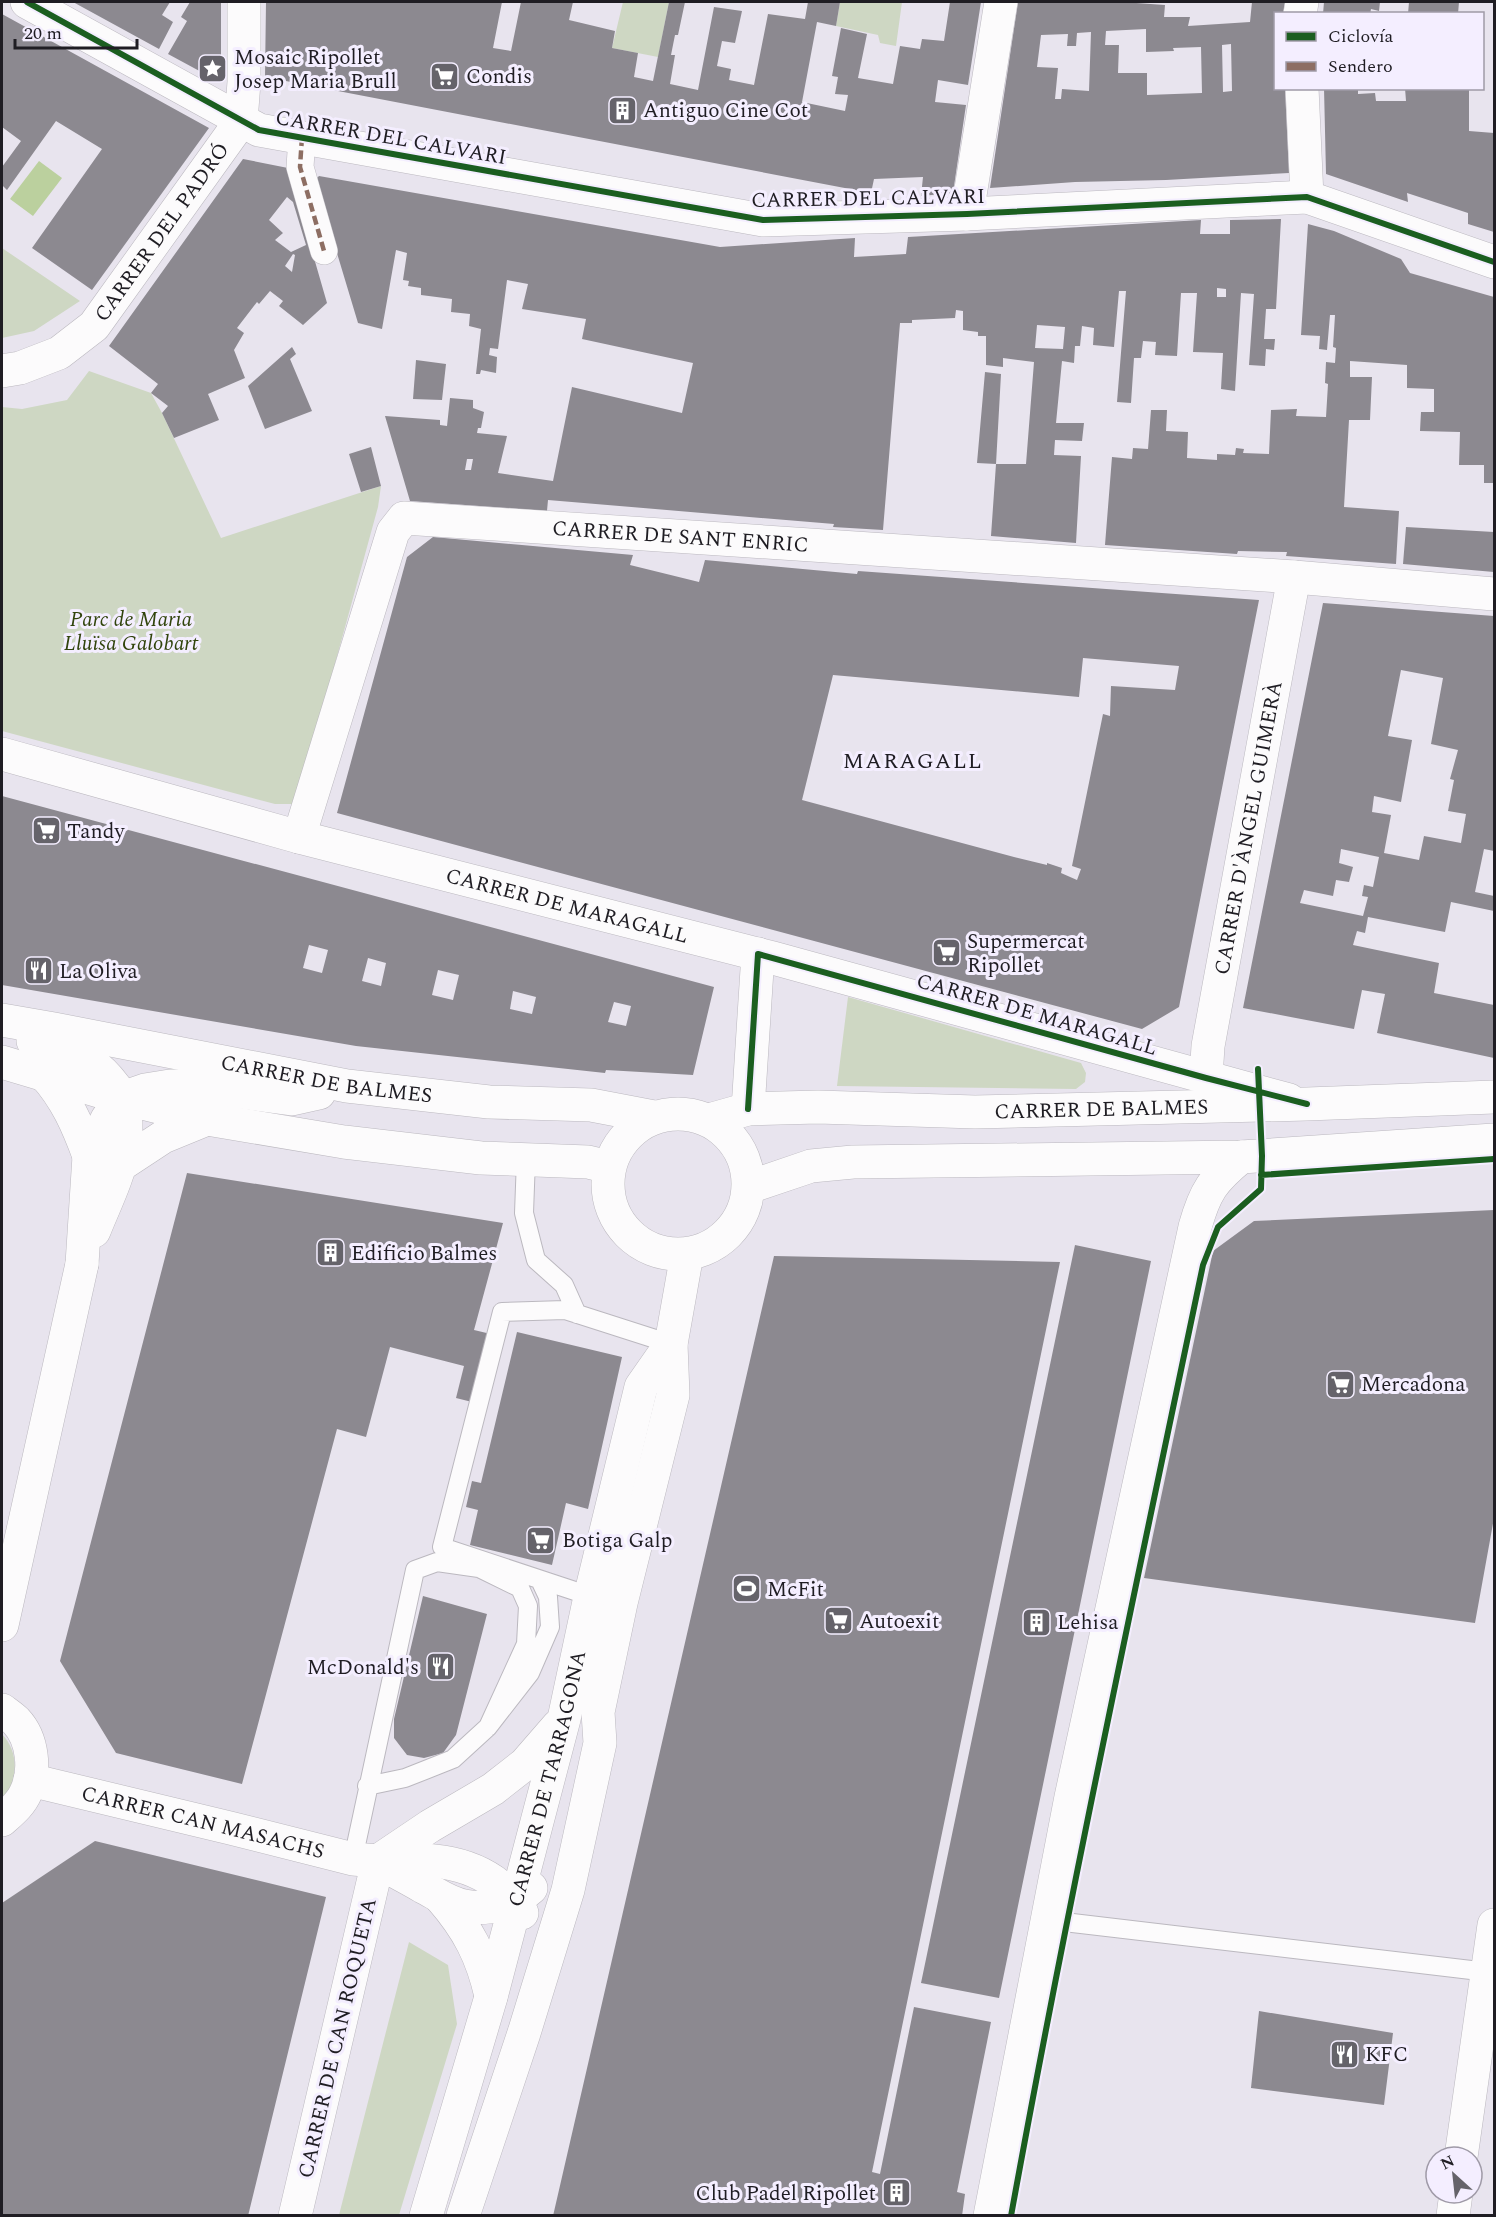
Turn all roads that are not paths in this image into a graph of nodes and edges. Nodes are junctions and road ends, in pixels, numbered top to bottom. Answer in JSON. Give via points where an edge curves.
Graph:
{"nodes":[{"id":1,"x":27,"y":2,"type":"edge"},
{"id":2,"x":244,"y":2,"type":"edge"},
{"id":3,"x":1001,"y":2,"type":"edge"},
{"id":4,"x":1302,"y":90,"type":"edge"},
{"id":5,"x":241,"y":121,"type":"junction"},
{"id":6,"x":302,"y":138,"type":"junction"},
{"id":7,"x":1307,"y":197,"type":"junction"},
{"id":8,"x":967,"y":214,"type":"junction"},
{"id":9,"x":324,"y":251,"type":"dead end"},
{"id":10,"x":1494,"y":262,"type":"edge"},
{"id":11,"x":2,"y":371,"type":"edge"},
{"id":12,"x":1294,"y":577,"type":"junction"},
{"id":13,"x":1494,"y":594,"type":"edge"},
{"id":14,"x":2,"y":754,"type":"edge"},
{"id":15,"x":299,"y":837,"type":"junction"},
{"id":16,"x":758,"y":954,"type":"junction"},
{"id":17,"x":2,"y":1020,"type":"edge"},
{"id":18,"x":2,"y":1030,"type":"edge"},
{"id":19,"x":2,"y":1062,"type":"edge"},
{"id":20,"x":44,"y":1074,"type":"junction"},
{"id":21,"x":1206,"y":1078,"type":"junction"},
{"id":22,"x":347,"y":1086,"type":"junction"},
{"id":23,"x":1494,"y":1097,"type":"edge"},
{"id":24,"x":122,"y":1098,"type":"junction"},
{"id":25,"x":1307,"y":1104,"type":"junction"},
{"id":26,"x":748,"y":1108,"type":"junction"},
{"id":27,"x":654,"y":1117,"type":"junction"},
{"id":28,"x":207,"y":1119,"type":"junction"},
{"id":29,"x":710,"y":1120,"type":"junction"},
{"id":30,"x":1494,"y":1140,"type":"edge"},
{"id":31,"x":1241,"y":1157,"type":"junction"},
{"id":32,"x":526,"y":1159,"type":"junction"},
{"id":33,"x":104,"y":1161,"type":"junction"},
{"id":34,"x":609,"y":1167,"type":"junction"},
{"id":35,"x":749,"y":1187,"type":"junction"},
{"id":36,"x":687,"y":1254,"type":"junction"},
{"id":37,"x":577,"y":1314,"type":"junction"},
{"id":38,"x":671,"y":1344,"type":"junction"},
{"id":39,"x":540,"y":1580,"type":"junction"},
{"id":40,"x":606,"y":1600,"type":"junction"},
{"id":41,"x":2,"y":1625,"type":"edge"},
{"id":42,"x":2,"y":1710,"type":"edge"},
{"id":43,"x":598,"y":1712,"type":"junction"},
{"id":44,"x":564,"y":1719,"type":"junction"},
{"id":45,"x":488,"y":1727,"type":"junction"},
{"id":46,"x":30,"y":1780,"type":"junction"},
{"id":47,"x":368,"y":1786,"type":"junction"},
{"id":48,"x":2,"y":1820,"type":"edge"},
{"id":49,"x":365,"y":1860,"type":"junction"},
{"id":50,"x":441,"y":1898,"type":"junction"},
{"id":51,"x":516,"y":1900,"type":"junction"},
{"id":52,"x":1047,"y":1920,"type":"junction"},
{"id":53,"x":1494,"y":1925,"type":"edge"},
{"id":54,"x":1488,"y":1972,"type":"junction"},
{"id":55,"x":491,"y":1997,"type":"junction"},
{"id":56,"x":503,"y":2097,"type":"junction"},
{"id":57,"x":1463,"y":2145,"type":"edge"},
{"id":58,"x":295,"y":2216,"type":"edge"},
{"id":59,"x":426,"y":2216,"type":"edge"},
{"id":60,"x":463,"y":2216,"type":"edge"},
{"id":61,"x":990,"y":2216,"type":"edge"}],
"edges":[{"from":1,"to":5,"type":"street","name":"CARRER DEL CALVARI"},
{"from":2,"to":5,"type":"street","name":"CARRER DEL PADRÓ"},
{"from":3,"to":8,"type":"street"},
{"from":4,"to":7,"type":"street"},
{"from":5,"to":6,"type":"street","name":"CARRER DEL CALVARI","via":[[259,130]]},
{"from":5,"to":11,"type":"street","name":"CARRER DEL PADRÓ","via":[[94,326],[59,353]]},
{"from":6,"to":8,"type":"street","name":"CARRER DEL CALVARI","via":[[763,220]]},
{"from":6,"to":9,"type":"street","via":[[300,166]]},
{"from":7,"to":8,"type":"street","name":"CARRER DEL CALVARI"},
{"from":7,"to":10,"type":"street","name":"CARRER DEL CALVARI"},
{"from":12,"to":13,"type":"street"},
{"from":12,"to":15,"type":"street","name":"CARRER DE SANT ENRIC","via":[[404,518],[393,532]]},
{"from":12,"to":21,"type":"street","name":"CARRER D'ÀNGEL GUIMERÀ","via":[[1208,1046]]},
{"from":14,"to":15,"type":"street","name":"CARRER DE MARAGALL"},
{"from":15,"to":16,"type":"street","name":"CARRER DE MARAGALL"},
{"from":16,"to":21,"type":"street","name":"CARRER DE MARAGALL"},
{"from":16,"to":26,"type":"street"},
{"from":17,"to":22,"type":"street","name":"CARRER DE BALMES"},
{"from":18,"to":24,"type":"street","via":[[95,1065]]},
{"from":19,"to":20,"type":"street"},
{"from":20,"to":24,"type":"street"},
{"from":20,"to":33,"type":"street","via":[[59,1090],[79,1128]]},
{"from":21,"to":25,"type":"street","name":"CARRER DE MARAGALL"},
{"from":22,"to":24,"type":"street","via":[[292,1099],[197,1086],[170,1086]]},
{"from":22,"to":27,"type":"street","name":"CARRER DE BALMES","via":[[489,1102],[591,1105]]},
{"from":23,"to":25,"type":"street","name":"CARRER DE BALMES"},
{"from":24,"to":28,"type":"street"},
{"from":24,"to":33,"type":"street","via":[[127,1133]]},
{"from":25,"to":26,"type":"street","name":"CARRER DE BALMES","via":[[975,1112]]},
{"from":26,"to":29,"type":"street","name":"CARRER DE BALMES"},
{"from":27,"to":29,"type":"street","via":[[691,1114]]},
{"from":27,"to":34,"type":"street","via":[[628,1134]]},
{"from":28,"to":32,"type":"street","via":[[344,1142],[481,1158]]},
{"from":28,"to":33,"type":"street"},
{"from":29,"to":35,"type":"street","via":[[740,1148]]},
{"from":30,"to":31,"type":"street"},
{"from":31,"to":35,"type":"street","via":[[853,1162],[811,1166]]},
{"from":31,"to":52,"type":"street","via":[[1219,1175],[1200,1207]]},
{"from":32,"to":34,"type":"street"},
{"from":32,"to":37,"type":"lane","via":[[524,1213],[536,1260],[564,1285]]},
{"from":33,"to":41,"type":"street"},
{"from":34,"to":36,"type":"street","via":[[611,1203],[620,1223],[635,1239],[654,1250]]},
{"from":35,"to":36,"type":"street","via":[[744,1212],[732,1230],[716,1244]]},
{"from":36,"to":38,"type":"street","name":"CARRER DE TARRAGONA"},
{"from":37,"to":38,"type":"lane"},
{"from":37,"to":39,"type":"lane","via":[[565,1310],[502,1312],[442,1547]]},
{"from":38,"to":40,"type":"street","name":"CARRER DE TARRAGONA","via":[[641,1387]]},
{"from":39,"to":40,"type":"lane"},
{"from":39,"to":45,"type":"lane","via":[[548,1597],[550,1627],[530,1673]]},
{"from":40,"to":43,"type":"street","name":"CARRER DE TARRAGONA"},
{"from":40,"to":44,"type":"street","name":"CARRER DE TARRAGONA"},
{"from":42,"to":46,"type":"street","via":[[24,1731],[30,1749]]},
{"from":43,"to":51,"type":"street","via":[[582,1737],[551,1856],[535,1884]]},
{"from":43,"to":56,"type":"street","name":"CARRER DE TARRAGONA","via":[[600,1743],[568,1890]]},
{"from":44,"to":49,"type":"street","via":[[525,1764],[493,1789]]},
{"from":44,"to":51,"type":"street","name":"CARRER DE TARRAGONA"},
{"from":45,"to":47,"type":"lane","via":[[453,1759],[405,1778]]},
{"from":45,"to":47,"type":"lane","via":[[526,1644],[528,1606],[520,1588],[479,1568],[436,1563],[415,1570]]},
{"from":46,"to":48,"type":"street","via":[[17,1807]]},
{"from":46,"to":49,"type":"street","name":"CARRER CAN MASACHS"},
{"from":47,"to":49,"type":"lane"},
{"from":49,"to":50,"type":"street"},
{"from":49,"to":51,"type":"street","via":[[420,1859],[459,1864],[477,1870]]},
{"from":49,"to":58,"type":"street","name":"CARRER DE CAN ROQUETA"},
{"from":50,"to":51,"type":"street","via":[[465,1906],[485,1907]]},
{"from":50,"to":55,"type":"street","via":[[474,1943]]},
{"from":51,"to":55,"type":"street","name":"CARRER DE TARRAGONA"},
{"from":51,"to":56,"type":"street","via":[[526,1926],[526,1945]]},
{"from":52,"to":54,"type":"lane"},
{"from":52,"to":61,"type":"street"},
{"from":53,"to":54,"type":"street"},
{"from":54,"to":57,"type":"street"},
{"from":55,"to":59,"type":"street","name":"CARRER DE TARRAGONA"},
{"from":56,"to":60,"type":"street","name":"CARRER DE TARRAGONA"}]}
